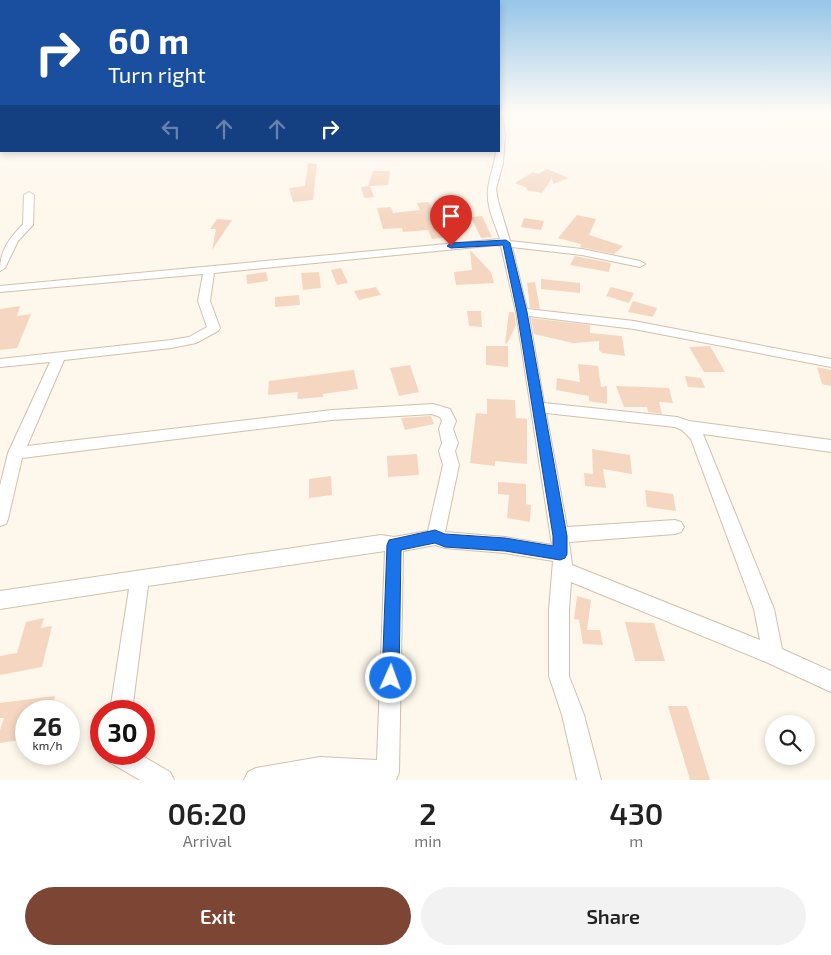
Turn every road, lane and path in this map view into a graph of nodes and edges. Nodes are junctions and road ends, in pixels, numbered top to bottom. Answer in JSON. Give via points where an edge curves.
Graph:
{"nodes":[{"id":1,"x":500,"y":152,"type":"edge"},
{"id":2,"x":29,"y":195,"type":"dead end"},
{"id":3,"x":506,"y":243,"type":"junction"},
{"id":4,"x":640,"y":264,"type":"dead end"},
{"id":5,"x":0,"y":268,"type":"edge"},
{"id":6,"x":209,"y":271,"type":"junction"},
{"id":7,"x":0,"y":289,"type":"edge"},
{"id":8,"x":522,"y":312,"type":"junction"},
{"id":9,"x":59,"y":356,"type":"junction"},
{"id":10,"x":0,"y":362,"type":"edge"},
{"id":11,"x":831,"y":363,"type":"edge"},
{"id":12,"x":538,"y":407,"type":"junction"},
{"id":13,"x":687,"y":426,"type":"junction"},
{"id":14,"x":831,"y":446,"type":"edge"},
{"id":15,"x":16,"y":453,"type":"junction"},
{"id":16,"x":0,"y":519,"type":"edge"},
{"id":17,"x":675,"y":527,"type":"dead end"},
{"id":18,"x":560,"y":536,"type":"junction"},
{"id":19,"x":435,"y":537,"type":"junction"},
{"id":20,"x":394,"y":545,"type":"junction"},
{"id":21,"x":561,"y":562,"type":"junction"},
{"id":22,"x":139,"y":581,"type":"junction"},
{"id":23,"x":0,"y":600,"type":"edge"},
{"id":24,"x":773,"y":655,"type":"junction"},
{"id":25,"x":831,"y":682,"type":"edge"},
{"id":26,"x":123,"y":700,"type":"edge"},
{"id":27,"x":136,"y":765,"type":"edge"},
{"id":28,"x":162,"y":780,"type":"edge"},
{"id":29,"x":256,"y":780,"type":"edge"},
{"id":30,"x":589,"y":780,"type":"edge"}],
"edges":[{"from":1,"to":3,"type":"street","via":[[492,189]]},
{"from":2,"to":5,"type":"street","via":[[28,225],[13,240]]},
{"from":3,"to":4,"type":"street","via":[[582,252]]},
{"from":3,"to":6,"type":"street","via":[[436,246]]},
{"from":3,"to":8,"type":"street"},
{"from":6,"to":7,"type":"street"},
{"from":6,"to":9,"type":"street","via":[[204,301],[214,328],[192,340],[171,344]]},
{"from":8,"to":11,"type":"street","via":[[634,325]]},
{"from":8,"to":12,"type":"street"},
{"from":9,"to":10,"type":"street"},
{"from":9,"to":15,"type":"street"},
{"from":12,"to":13,"type":"street","via":[[677,422]]},
{"from":12,"to":18,"type":"street"},
{"from":13,"to":14,"type":"street"},
{"from":13,"to":24,"type":"street","via":[[697,436],[741,546],[764,609]]},
{"from":15,"to":16,"type":"street"},
{"from":15,"to":19,"type":"street","via":[[332,415],[433,409],[445,413],[449,421],[447,451],[451,465]]},
{"from":17,"to":18,"type":"street"},
{"from":18,"to":21,"type":"street"},
{"from":19,"to":20,"type":"street"},
{"from":19,"to":21,"type":"street","via":[[505,545]]},
{"from":20,"to":22,"type":"street","via":[[381,543]]},
{"from":20,"to":29,"type":"street","via":[[388,772],[320,768]]},
{"from":21,"to":24,"type":"street"},
{"from":21,"to":30,"type":"street","via":[[559,676],[573,715]]},
{"from":22,"to":23,"type":"street"},
{"from":22,"to":26,"type":"street"},
{"from":24,"to":25,"type":"street"},
{"from":27,"to":28,"type":"street"}]}
